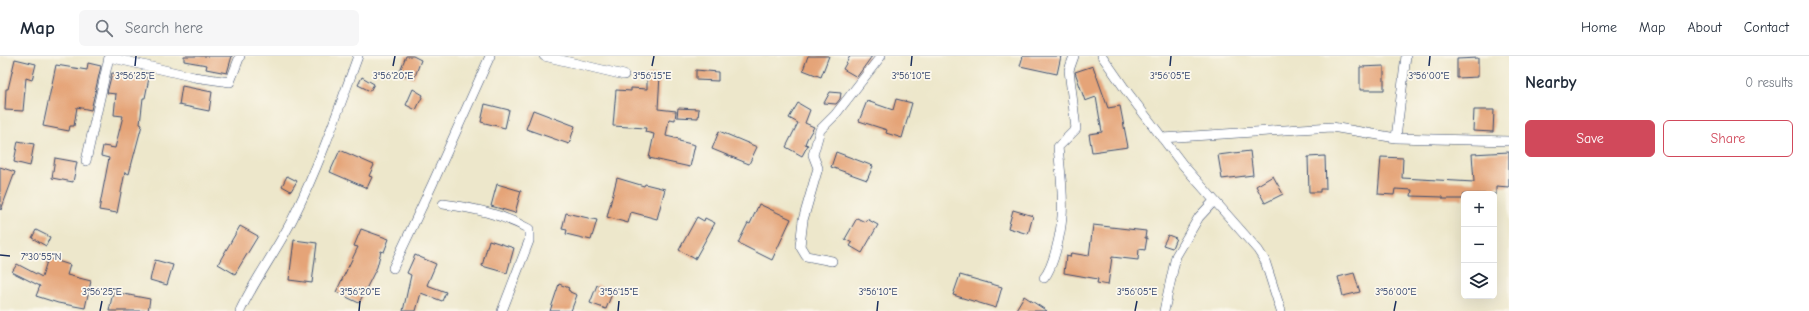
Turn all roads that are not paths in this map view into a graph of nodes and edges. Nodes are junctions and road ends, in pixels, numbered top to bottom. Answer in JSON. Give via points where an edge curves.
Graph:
{"nodes":[{"id":1,"x":108,"y":56,"type":"edge"},
{"id":2,"x":240,"y":56,"type":"edge"},
{"id":3,"x":358,"y":56,"type":"edge"},
{"id":4,"x":490,"y":56,"type":"edge"},
{"id":5,"x":544,"y":56,"type":"edge"},
{"id":6,"x":881,"y":56,"type":"edge"},
{"id":7,"x":1074,"y":56,"type":"edge"},
{"id":8,"x":1102,"y":56,"type":"edge"},
{"id":9,"x":1406,"y":56,"type":"edge"},
{"id":10,"x":624,"y":75,"type":"dead end"},
{"id":11,"x":1162,"y":138,"type":"junction"},
{"id":12,"x":1396,"y":138,"type":"junction"},
{"id":13,"x":1509,"y":141,"type":"edge"},
{"id":14,"x":86,"y":161,"type":"dead end"},
{"id":15,"x":1214,"y":201,"type":"junction"},
{"id":16,"x":443,"y":204,"type":"dead end"},
{"id":17,"x":832,"y":261,"type":"dead end"},
{"id":18,"x":393,"y":268,"type":"dead end"},
{"id":19,"x":1044,"y":278,"type":"dead end"},
{"id":20,"x":240,"y":311,"type":"edge"},
{"id":21,"x":502,"y":311,"type":"edge"},
{"id":22,"x":1164,"y":311,"type":"edge"},
{"id":23,"x":1281,"y":311,"type":"edge"}],
"edges":[{"from":1,"to":2,"type":"street","via":[[194,77],[230,82]]},
{"from":1,"to":14,"type":"street"},
{"from":3,"to":20,"type":"street","via":[[328,139],[294,216],[250,289]]},
{"from":4,"to":18,"type":"street"},
{"from":5,"to":10,"type":"street"},
{"from":6,"to":17,"type":"street","via":[[835,115],[820,130],[813,155],[818,168],[803,220],[800,246],[806,256]]},
{"from":7,"to":19,"type":"street","via":[[1069,70],[1076,129],[1058,147],[1062,215],[1055,249]]},
{"from":8,"to":11,"type":"street"},
{"from":9,"to":12,"type":"street"},
{"from":11,"to":12,"type":"street","via":[[1332,127]]},
{"from":11,"to":15,"type":"street"},
{"from":12,"to":13,"type":"street"},
{"from":15,"to":22,"type":"street","via":[[1199,217],[1176,256]]},
{"from":15,"to":23,"type":"street","via":[[1258,250]]},
{"from":16,"to":21,"type":"street","via":[[497,215],[529,229],[529,241]]}]}
